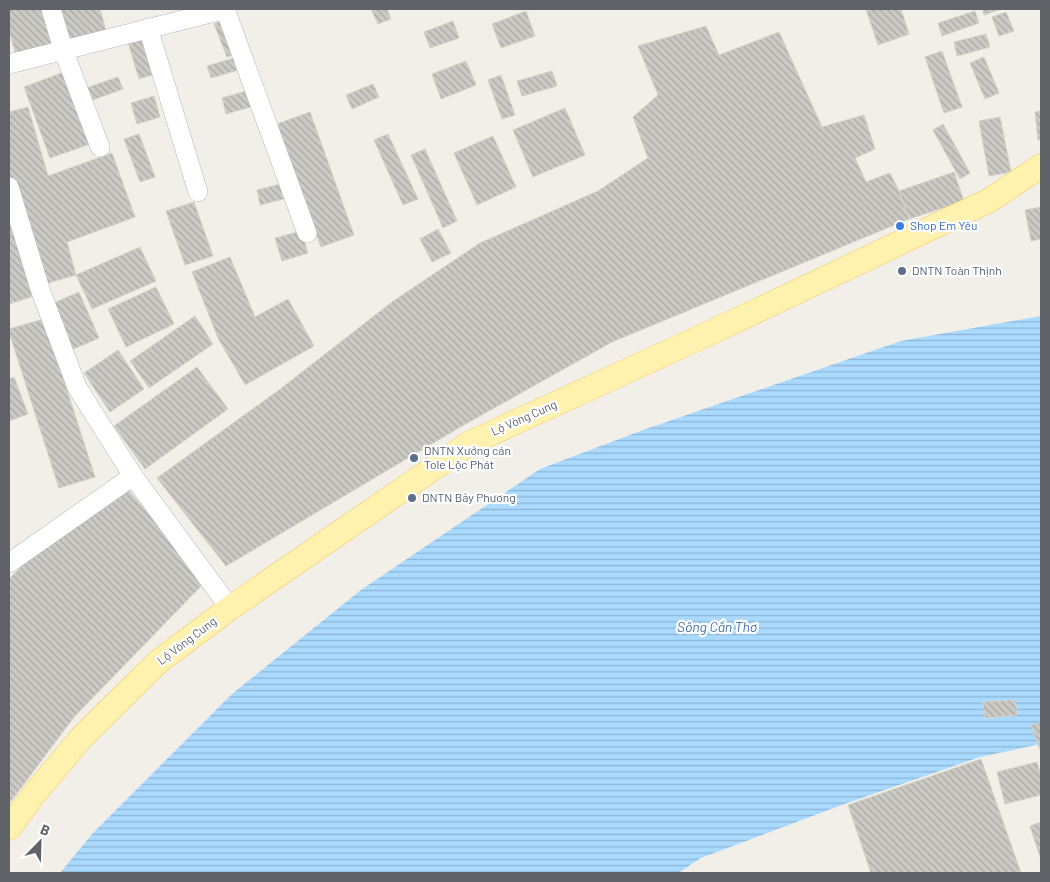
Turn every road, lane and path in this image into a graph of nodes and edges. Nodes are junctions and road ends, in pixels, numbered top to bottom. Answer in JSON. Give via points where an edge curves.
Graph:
{"nodes":[{"id":1,"x":51,"y":9,"type":"edge"},
{"id":2,"x":225,"y":9,"type":"edge"},
{"id":3,"x":148,"y":28,"type":"junction"},
{"id":4,"x":63,"y":49,"type":"junction"},
{"id":5,"x":9,"y":64,"type":"edge"},
{"id":6,"x":100,"y":147,"type":"dead end"},
{"id":7,"x":1041,"y":166,"type":"edge"},
{"id":8,"x":9,"y":188,"type":"edge"},
{"id":9,"x":198,"y":192,"type":"dead end"},
{"id":10,"x":306,"y":233,"type":"dead end"},
{"id":11,"x":133,"y":476,"type":"junction"},
{"id":12,"x":9,"y":559,"type":"edge"},
{"id":13,"x":230,"y":608,"type":"junction"},
{"id":14,"x":9,"y":828,"type":"edge"}],
"edges":[{"from":1,"to":4,"type":"street"},
{"from":2,"to":3,"type":"street"},
{"from":2,"to":10,"type":"street"},
{"from":3,"to":4,"type":"street"},
{"from":3,"to":9,"type":"street"},
{"from":4,"to":5,"type":"street"},
{"from":4,"to":6,"type":"street"},
{"from":7,"to":13,"type":"main road","name":"Lộ Vòng Cung","via":[[990,200],[470,443]]},
{"from":8,"to":11,"type":"street","via":[[40,289],[77,387]]},
{"from":11,"to":12,"type":"street"},
{"from":11,"to":13,"type":"street"},
{"from":13,"to":14,"type":"main road","name":"Lộ Vòng Cung","via":[[158,662],[81,738]]}]}
